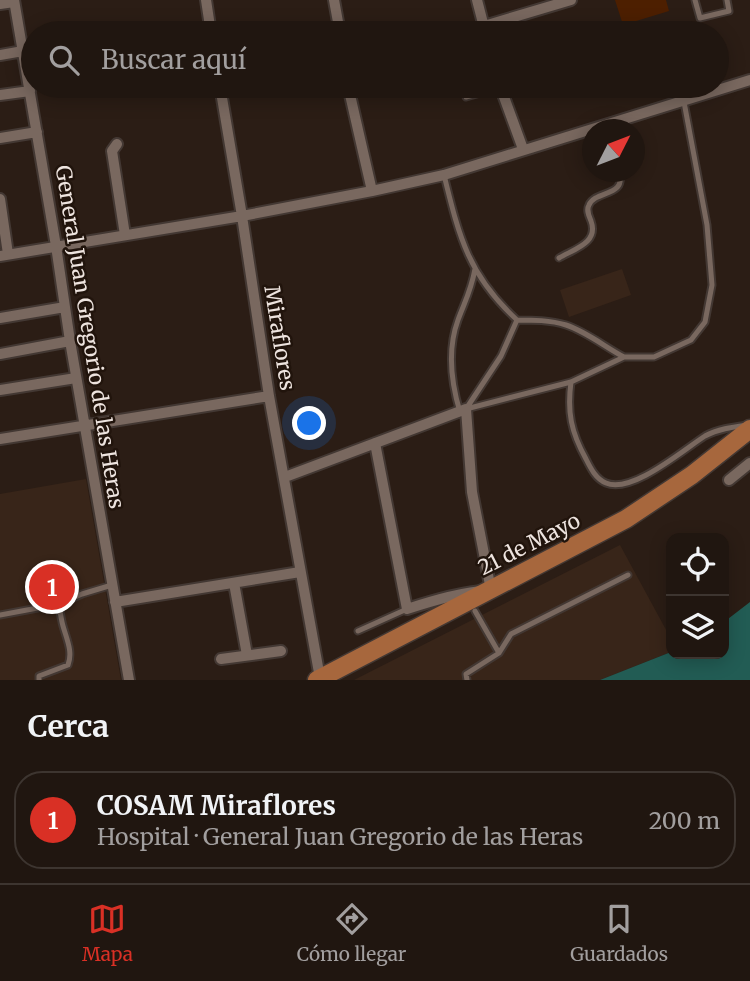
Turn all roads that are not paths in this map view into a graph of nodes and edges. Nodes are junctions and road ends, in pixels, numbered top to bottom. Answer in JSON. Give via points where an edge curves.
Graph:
{"nodes":[{"id":1,"x":206,"y":0,"type":"edge"},
{"id":2,"x":334,"y":0,"type":"edge"},
{"id":3,"x":477,"y":0,"type":"edge"},
{"id":4,"x":572,"y":0,"type":"edge"},
{"id":5,"x":695,"y":0,"type":"edge"},
{"id":6,"x":727,"y":0,"type":"edge"},
{"id":7,"x":14,"y":1,"type":"edge"},
{"id":8,"x":0,"y":4,"type":"edge"},
{"id":9,"x":209,"y":21,"type":"edge"},
{"id":10,"x":338,"y":21,"type":"edge"},
{"id":11,"x":483,"y":21,"type":"edge"},
{"id":12,"x":511,"y":21,"type":"edge"},
{"id":13,"x":21,"y":40,"type":"edge"},
{"id":14,"x":21,"y":51,"type":"edge"},
{"id":15,"x":0,"y":55,"type":"edge"},
{"id":16,"x":750,"y":80,"type":"edge"},
{"id":17,"x":729,"y":87,"type":"edge"},
{"id":18,"x":21,"y":92,"type":"edge"},
{"id":19,"x":0,"y":95,"type":"edge"},
{"id":20,"x":31,"y":98,"type":"edge"},
{"id":21,"x":222,"y":98,"type":"edge"},
{"id":22,"x":351,"y":98,"type":"edge"},
{"id":23,"x":506,"y":98,"type":"edge"},
{"id":24,"x":683,"y":98,"type":"edge"},
{"id":25,"x":696,"y":98,"type":"edge"},
{"id":26,"x":684,"y":102,"type":"junction"},
{"id":27,"x":630,"y":119,"type":"edge"},
{"id":28,"x":37,"y":132,"type":"junction"},
{"id":29,"x":582,"y":133,"type":"edge"},
{"id":30,"x":0,"y":138,"type":"edge"},
{"id":31,"x":117,"y":145,"type":"dead end"},
{"id":32,"x":523,"y":149,"type":"junction"},
{"id":33,"x":444,"y":175,"type":"junction"},
{"id":34,"x":619,"y":182,"type":"edge"},
{"id":35,"x":372,"y":191,"type":"junction"},
{"id":36,"x":0,"y":198,"type":"edge"},
{"id":37,"x":242,"y":216,"type":"junction"},
{"id":38,"x":125,"y":235,"type":"junction"},
{"id":39,"x":56,"y":246,"type":"junction"},
{"id":40,"x":4,"y":255,"type":"edge"},
{"id":41,"x":559,"y":258,"type":"dead end"},
{"id":42,"x":475,"y":269,"type":"junction"},
{"id":43,"x":65,"y":307,"type":"junction"},
{"id":44,"x":0,"y":318,"type":"edge"},
{"id":45,"x":517,"y":320,"type":"junction"},
{"id":46,"x":70,"y":341,"type":"junction"},
{"id":47,"x":0,"y":354,"type":"edge"},
{"id":48,"x":624,"y":357,"type":"junction"},
{"id":49,"x":76,"y":377,"type":"junction"},
{"id":50,"x":571,"y":382,"type":"junction"},
{"id":51,"x":0,"y":390,"type":"edge"},
{"id":52,"x":269,"y":396,"type":"junction"},
{"id":53,"x":463,"y":410,"type":"junction"},
{"id":54,"x":84,"y":425,"type":"junction"},
{"id":55,"x":750,"y":427,"type":"edge"},
{"id":56,"x":0,"y":439,"type":"edge"},
{"id":57,"x":375,"y":443,"type":"junction"},
{"id":58,"x":750,"y":443,"type":"edge"},
{"id":59,"x":750,"y":463,"type":"edge"},
{"id":60,"x":285,"y":477,"type":"junction"},
{"id":61,"x":729,"y":480,"type":"dead end"},
{"id":62,"x":300,"y":572,"type":"junction"},
{"id":63,"x":628,"y":576,"type":"dead end"},
{"id":64,"x":234,"y":583,"type":"junction"},
{"id":65,"x":112,"y":585,"type":"junction"},
{"id":66,"x":491,"y":590,"type":"junction"},
{"id":67,"x":115,"y":601,"type":"junction"},
{"id":68,"x":59,"y":604,"type":"junction"},
{"id":69,"x":407,"y":609,"type":"junction"},
{"id":70,"x":475,"y":611,"type":"junction"},
{"id":71,"x":0,"y":615,"type":"edge"},
{"id":72,"x":358,"y":631,"type":"dead end"},
{"id":73,"x":281,"y":651,"type":"dead end"},
{"id":74,"x":499,"y":653,"type":"junction"},
{"id":75,"x":247,"y":656,"type":"junction"},
{"id":76,"x":221,"y":659,"type":"dead end"},
{"id":77,"x":318,"y":679,"type":"edge"},
{"id":78,"x":39,"y":680,"type":"edge"},
{"id":79,"x":129,"y":680,"type":"edge"},
{"id":80,"x":340,"y":680,"type":"edge"},
{"id":81,"x":467,"y":680,"type":"edge"}],
"edges":[{"from":1,"to":9,"type":"street"},
{"from":2,"to":10,"type":"street"},
{"from":3,"to":11,"type":"street"},
{"from":4,"to":12,"type":"street"},
{"from":5,"to":6,"type":"lane","via":[[700,18],[729,10]]},
{"from":7,"to":8,"type":"street"},
{"from":7,"to":13,"type":"street","name":"General Juan Gregorio de las Heras"},
{"from":14,"to":15,"type":"street"},
{"from":16,"to":17,"type":"street"},
{"from":18,"to":19,"type":"street"},
{"from":20,"to":28,"type":"street","name":"General Juan Gregorio de las Heras"},
{"from":21,"to":37,"type":"street","name":"Miraflores"},
{"from":22,"to":35,"type":"street"},
{"from":23,"to":32,"type":"street"},
{"from":24,"to":26,"type":"lane"},
{"from":25,"to":26,"type":"street"},
{"from":26,"to":27,"type":"street"},
{"from":26,"to":48,"type":"lane","via":[[707,225],[712,285],[705,322],[691,340],[654,357]]},
{"from":28,"to":30,"type":"street"},
{"from":28,"to":39,"type":"street","name":"General Juan Gregorio de las Heras"},
{"from":29,"to":32,"type":"street"},
{"from":31,"to":38,"type":"street","via":[[112,151]]},
{"from":32,"to":33,"type":"street"},
{"from":33,"to":35,"type":"street"},
{"from":33,"to":42,"type":"lane","via":[[457,226]]},
{"from":34,"to":41,"type":"lane","via":[[588,206],[592,237]]},
{"from":35,"to":37,"type":"street"},
{"from":36,"to":40,"type":"street"},
{"from":37,"to":38,"type":"street"},
{"from":37,"to":52,"type":"street","name":"Miraflores"},
{"from":38,"to":39,"type":"street"},
{"from":39,"to":40,"type":"street"},
{"from":39,"to":43,"type":"street","name":"General Juan Gregorio de las Heras"},
{"from":42,"to":45,"type":"lane"},
{"from":42,"to":53,"type":"lane","via":[[452,352],[454,390]]},
{"from":43,"to":44,"type":"street"},
{"from":43,"to":46,"type":"street","name":"General Juan Gregorio de las Heras"},
{"from":45,"to":48,"type":"lane","via":[[563,324]]},
{"from":45,"to":53,"type":"lane","via":[[500,356]]},
{"from":46,"to":47,"type":"street"},
{"from":46,"to":49,"type":"street","name":"General Juan Gregorio de las Heras"},
{"from":48,"to":50,"type":"lane"},
{"from":49,"to":51,"type":"street"},
{"from":49,"to":54,"type":"street","name":"General Juan Gregorio de las Heras"},
{"from":50,"to":53,"type":"lane"},
{"from":50,"to":55,"type":"lane","via":[[570,421],[595,476],[606,484],[620,486],[640,479],[708,434]]},
{"from":52,"to":54,"type":"street"},
{"from":52,"to":60,"type":"street","name":"Miraflores"},
{"from":53,"to":57,"type":"street"},
{"from":53,"to":66,"type":"street","via":[[472,492]]},
{"from":54,"to":56,"type":"street"},
{"from":54,"to":65,"type":"street","name":"General Juan Gregorio de las Heras"},
{"from":55,"to":66,"type":"main road","name":"21 de Mayo","via":[[646,507]]},
{"from":57,"to":60,"type":"street"},
{"from":57,"to":69,"type":"street"},
{"from":58,"to":70,"type":"main road","name":"21 de Mayo","via":[[658,512]]},
{"from":59,"to":61,"type":"street"},
{"from":60,"to":62,"type":"street","name":"Miraflores"},
{"from":62,"to":64,"type":"street"},
{"from":62,"to":77,"type":"street","name":"Miraflores"},
{"from":63,"to":74,"type":"lane","via":[[510,634]]},
{"from":64,"to":67,"type":"street"},
{"from":64,"to":75,"type":"street"},
{"from":65,"to":67,"type":"street","name":"General Juan Gregorio de las Heras"},
{"from":65,"to":68,"type":"lane"},
{"from":66,"to":69,"type":"street"},
{"from":66,"to":77,"type":"main road","name":"21 de Mayo"},
{"from":67,"to":79,"type":"street","name":"General Juan Gregorio de las Heras"},
{"from":68,"to":71,"type":"lane"},
{"from":68,"to":78,"type":"lane","via":[[71,659],[68,666],[39,676]]},
{"from":69,"to":72,"type":"lane"},
{"from":70,"to":74,"type":"lane"},
{"from":70,"to":80,"type":"main road","name":"21 de Mayo"},
{"from":73,"to":75,"type":"street"},
{"from":74,"to":81,"type":"lane","via":[[466,674]]},
{"from":75,"to":76,"type":"street"}]}
